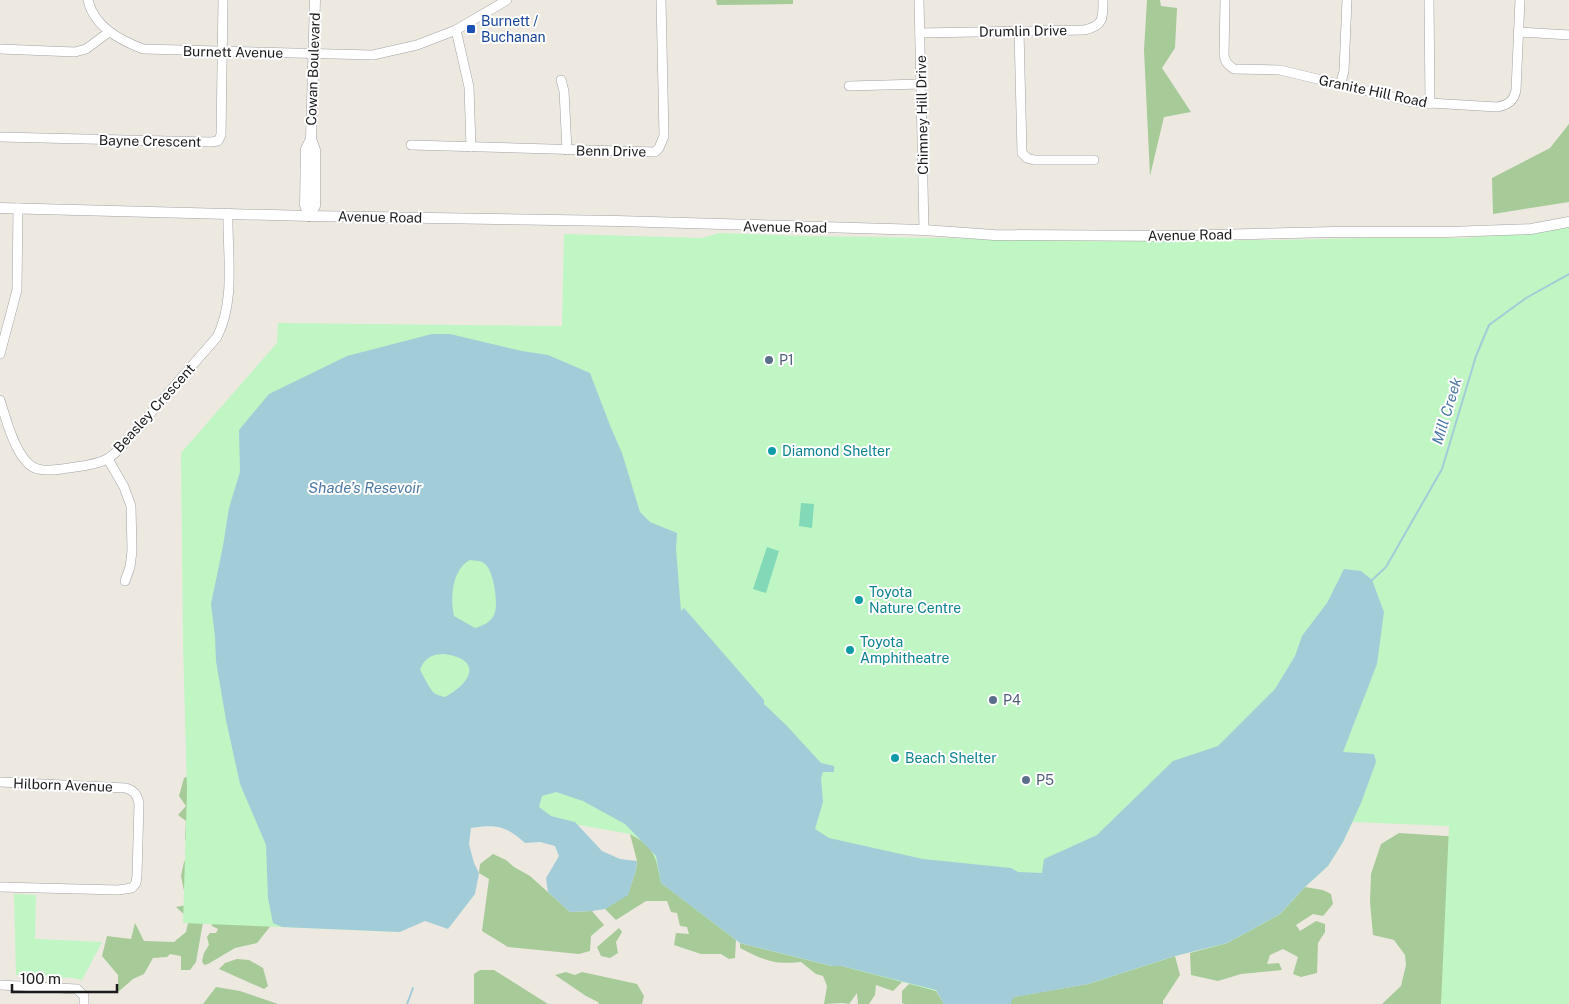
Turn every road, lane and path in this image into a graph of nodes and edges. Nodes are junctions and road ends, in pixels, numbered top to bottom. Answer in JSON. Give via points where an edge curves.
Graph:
{"nodes":[{"id":1,"x":88,"y":0,"type":"edge"},
{"id":2,"x":222,"y":0,"type":"edge"},
{"id":3,"x":315,"y":0,"type":"edge"},
{"id":4,"x":507,"y":0,"type":"edge"},
{"id":5,"x":661,"y":0,"type":"edge"},
{"id":6,"x":919,"y":0,"type":"edge"},
{"id":7,"x":1104,"y":0,"type":"edge"},
{"id":8,"x":1225,"y":0,"type":"edge"},
{"id":9,"x":1347,"y":0,"type":"edge"},
{"id":10,"x":1429,"y":0,"type":"edge"},
{"id":11,"x":1520,"y":0,"type":"edge"},
{"id":12,"x":456,"y":30,"type":"junction"},
{"id":13,"x":1019,"y":31,"type":"junction"},
{"id":14,"x":109,"y":32,"type":"junction"},
{"id":15,"x":1518,"y":32,"type":"junction"},
{"id":16,"x":920,"y":33,"type":"junction"},
{"id":17,"x":1569,"y":36,"type":"edge"},
{"id":18,"x":0,"y":49,"type":"edge"},
{"id":19,"x":222,"y":52,"type":"junction"},
{"id":20,"x":313,"y":54,"type":"junction"},
{"id":21,"x":561,"y":80,"type":"dead end"},
{"id":22,"x":921,"y":84,"type":"junction"},
{"id":23,"x":1341,"y":84,"type":"junction"},
{"id":24,"x":849,"y":86,"type":"dead end"},
{"id":25,"x":1430,"y":104,"type":"junction"},
{"id":26,"x":0,"y":137,"type":"edge"},
{"id":27,"x":411,"y":145,"type":"dead end"},
{"id":28,"x":471,"y":147,"type":"junction"},
{"id":29,"x":567,"y":150,"type":"junction"},
{"id":30,"x":1094,"y":160,"type":"dead end"},
{"id":31,"x":0,"y":208,"type":"edge"},
{"id":32,"x":18,"y":208,"type":"junction"},
{"id":33,"x":228,"y":213,"type":"junction"},
{"id":34,"x":309,"y":216,"type":"junction"},
{"id":35,"x":1569,"y":222,"type":"edge"},
{"id":36,"x":924,"y":230,"type":"junction"},
{"id":37,"x":0,"y":354,"type":"edge"},
{"id":38,"x":0,"y":400,"type":"edge"},
{"id":39,"x":108,"y":459,"type":"junction"},
{"id":40,"x":125,"y":581,"type":"dead end"},
{"id":41,"x":0,"y":782,"type":"edge"},
{"id":42,"x":0,"y":887,"type":"edge"},
{"id":43,"x":0,"y":985,"type":"edge"},
{"id":44,"x":84,"y":1004,"type":"edge"}],
"edges":[{"from":1,"to":14,"type":"street","name":"Burnett Avenue","via":[[97,19]]},
{"from":2,"to":19,"type":"street","name":"Bayne Crescent"},
{"from":3,"to":20,"type":"street","name":"Cowan Boulevard"},
{"from":4,"to":12,"type":"street","name":"Burnett Avenue"},
{"from":5,"to":29,"type":"street","name":"Benn Drive","via":[[664,136],[659,148],[643,153]]},
{"from":6,"to":16,"type":"street","name":"Chimney Hill Drive"},
{"from":7,"to":13,"type":"street","name":"Drumlin Drive","via":[[1101,22],[1095,28]]},
{"from":8,"to":23,"type":"street","name":"Granite Hill Road","via":[[1224,56],[1229,66],[1234,69],[1280,70]]},
{"from":9,"to":23,"type":"street"},
{"from":10,"to":25,"type":"street"},
{"from":11,"to":15,"type":"street","name":"Granite Hill Road"},
{"from":12,"to":20,"type":"street","name":"Burnett Avenue","via":[[417,45],[373,55]]},
{"from":12,"to":28,"type":"street","via":[[469,87]]},
{"from":13,"to":16,"type":"street","name":"Drumlin Drive"},
{"from":13,"to":30,"type":"street","via":[[1022,152],[1034,160]]},
{"from":14,"to":18,"type":"street","via":[[86,49],[75,52]]},
{"from":14,"to":19,"type":"street","name":"Burnett Avenue","via":[[143,49]]},
{"from":15,"to":17,"type":"street"},
{"from":15,"to":25,"type":"street","name":"Granite Hill Road","via":[[1516,90],[1508,105]]},
{"from":16,"to":22,"type":"street","name":"Chimney Hill Drive"},
{"from":19,"to":20,"type":"street","name":"Burnett Avenue"},
{"from":19,"to":26,"type":"street","name":"Bayne Crescent","via":[[221,135],[218,141]]},
{"from":20,"to":34,"type":"street","name":"Cowan Boulevard","via":[[311,139],[315,150],[315,206]]},
{"from":21,"to":29,"type":"street"},
{"from":22,"to":24,"type":"street"},
{"from":22,"to":36,"type":"street","name":"Chimney Hill Drive"},
{"from":23,"to":25,"type":"street","name":"Granite Hill Road"},
{"from":27,"to":28,"type":"street","name":"Benn Drive"},
{"from":28,"to":29,"type":"street","name":"Benn Drive"},
{"from":31,"to":32,"type":"street","name":"Avenue Road"},
{"from":32,"to":33,"type":"street","name":"Avenue Road"},
{"from":32,"to":37,"type":"street","via":[[17,290]]},
{"from":33,"to":34,"type":"street","name":"Avenue Road"},
{"from":33,"to":39,"type":"street","name":"Beasley Crescent","via":[[228,298],[223,324],[216,337]]},
{"from":34,"to":36,"type":"street","name":"Avenue Road"},
{"from":35,"to":36,"type":"street","name":"Avenue Road","via":[[1494,231],[1174,236],[994,235]]},
{"from":38,"to":39,"type":"street","name":"Beasley Crescent","via":[[14,439],[29,465],[50,470]]},
{"from":39,"to":40,"type":"street","via":[[131,506],[132,551]]},
{"from":41,"to":42,"type":"street","name":"Hilborn Avenue","via":[[126,788],[133,791],[139,803],[137,876],[132,888]]},
{"from":43,"to":44,"type":"street","via":[[77,989],[84,996]]}]}
